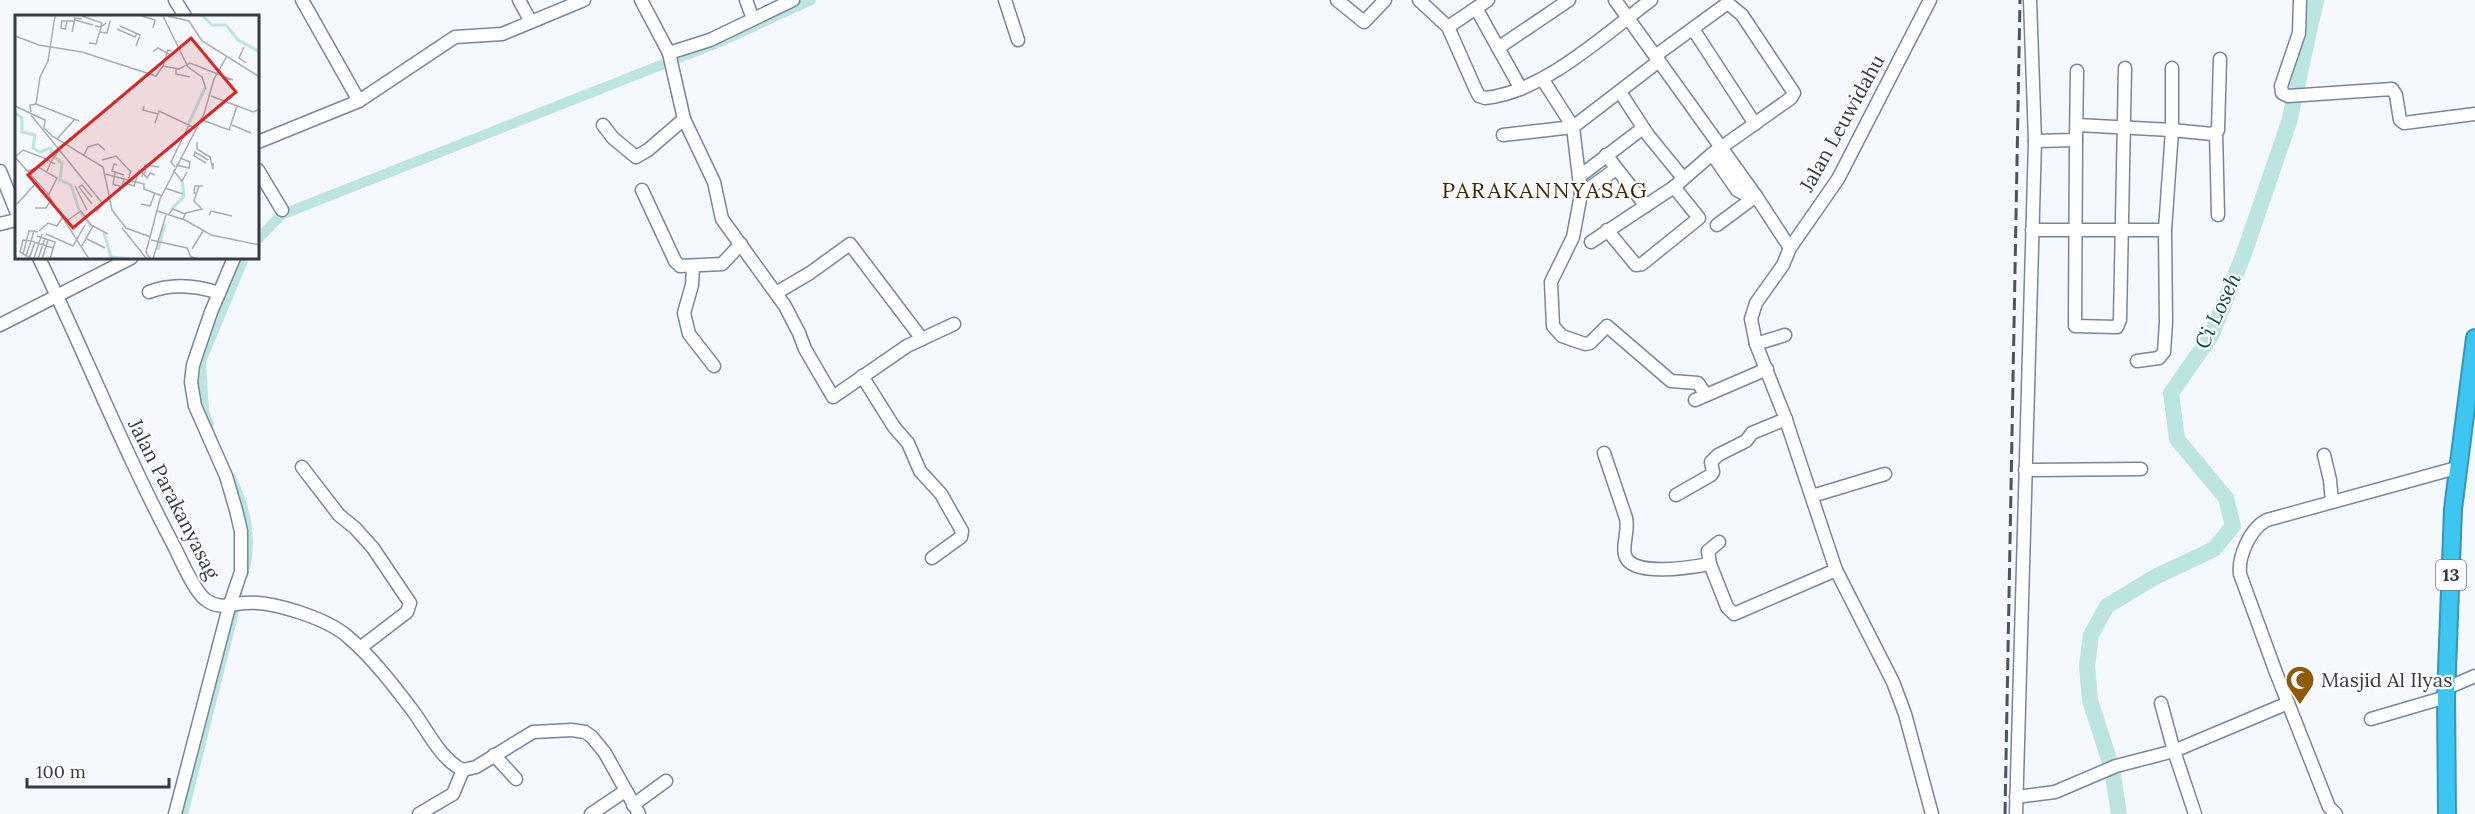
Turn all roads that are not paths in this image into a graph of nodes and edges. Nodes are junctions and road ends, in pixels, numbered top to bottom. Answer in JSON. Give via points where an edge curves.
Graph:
{"nodes":[{"id":1,"x":175,"y":0,"type":"edge"},
{"id":2,"x":302,"y":0,"type":"edge"},
{"id":3,"x":519,"y":0,"type":"edge"},
{"id":4,"x":584,"y":0,"type":"edge"},
{"id":5,"x":641,"y":0,"type":"edge"},
{"id":6,"x":746,"y":0,"type":"edge"},
{"id":7,"x":793,"y":0,"type":"edge"},
{"id":8,"x":1005,"y":0,"type":"edge"},
{"id":9,"x":1337,"y":0,"type":"edge"},
{"id":10,"x":1385,"y":0,"type":"edge"},
{"id":11,"x":1419,"y":0,"type":"edge"},
{"id":12,"x":1488,"y":0,"type":"edge"},
{"id":13,"x":1569,"y":0,"type":"edge"},
{"id":14,"x":1615,"y":0,"type":"edge"},
{"id":15,"x":1651,"y":0,"type":"edge"},
{"id":16,"x":1930,"y":0,"type":"edge"},
{"id":17,"x":2030,"y":0,"type":"edge"},
{"id":18,"x":2300,"y":0,"type":"edge"},
{"id":19,"x":1476,"y":8,"type":"junction"},
{"id":20,"x":183,"y":15,"type":"edge"},
{"id":21,"x":1628,"y":17,"type":"junction"},
{"id":22,"x":753,"y":19,"type":"junction"},
{"id":23,"x":531,"y":22,"type":"junction"},
{"id":24,"x":1448,"y":27,"type":"junction"},
{"id":25,"x":1693,"y":29,"type":"junction"},
{"id":26,"x":1018,"y":40,"type":"dead end"},
{"id":27,"x":1498,"y":48,"type":"junction"},
{"id":28,"x":670,"y":58,"type":"junction"},
{"id":29,"x":1657,"y":58,"type":"junction"},
{"id":30,"x":2220,"y":59,"type":"dead end"},
{"id":31,"x":2125,"y":68,"type":"dead end"},
{"id":32,"x":2172,"y":68,"type":"dead end"},
{"id":33,"x":2077,"y":71,"type":"dead end"},
{"id":34,"x":1543,"y":80,"type":"junction"},
{"id":35,"x":1521,"y":89,"type":"junction"},
{"id":36,"x":1620,"y":92,"type":"junction"},
{"id":37,"x":359,"y":101,"type":"junction"},
{"id":38,"x":2475,"y":114,"type":"edge"},
{"id":39,"x":684,"y":119,"type":"junction"},
{"id":40,"x":1755,"y":124,"type":"junction"},
{"id":41,"x":2077,"y":124,"type":"junction"},
{"id":42,"x":603,"y":125,"type":"dead end"},
{"id":43,"x":1573,"y":127,"type":"junction"},
{"id":44,"x":2123,"y":127,"type":"junction"},
{"id":45,"x":1643,"y":128,"type":"junction"},
{"id":46,"x":2172,"y":130,"type":"junction"},
{"id":47,"x":2216,"y":132,"type":"junction"},
{"id":48,"x":1503,"y":135,"type":"dead end"},
{"id":49,"x":2076,"y":140,"type":"junction"},
{"id":50,"x":260,"y":141,"type":"edge"},
{"id":51,"x":2035,"y":141,"type":"junction"},
{"id":52,"x":1716,"y":151,"type":"junction"},
{"id":53,"x":1606,"y":155,"type":"junction"},
{"id":54,"x":1616,"y":169,"type":"junction"},
{"id":55,"x":0,"y":171,"type":"edge"},
{"id":56,"x":260,"y":173,"type":"edge"},
{"id":57,"x":1580,"y":176,"type":"junction"},
{"id":58,"x":1679,"y":182,"type":"junction"},
{"id":59,"x":642,"y":190,"type":"dead end"},
{"id":60,"x":1581,"y":194,"type":"junction"},
{"id":61,"x":1754,"y":194,"type":"junction"},
{"id":62,"x":1646,"y":206,"type":"junction"},
{"id":63,"x":15,"y":208,"type":"edge"},
{"id":64,"x":282,"y":210,"type":"dead end"},
{"id":65,"x":2218,"y":216,"type":"dead end"},
{"id":66,"x":15,"y":220,"type":"edge"},
{"id":67,"x":0,"y":224,"type":"edge"},
{"id":68,"x":1717,"y":225,"type":"dead end"},
{"id":69,"x":2076,"y":229,"type":"junction"},
{"id":70,"x":1608,"y":230,"type":"junction"},
{"id":71,"x":2032,"y":230,"type":"junction"},
{"id":72,"x":2122,"y":230,"type":"junction"},
{"id":73,"x":2165,"y":230,"type":"junction"},
{"id":74,"x":1591,"y":242,"type":"dead end"},
{"id":75,"x":741,"y":244,"type":"junction"},
{"id":76,"x":1790,"y":248,"type":"junction"},
{"id":77,"x":40,"y":260,"type":"edge"},
{"id":78,"x":127,"y":260,"type":"edge"},
{"id":79,"x":233,"y":260,"type":"edge"},
{"id":80,"x":693,"y":267,"type":"junction"},
{"id":81,"x":149,"y":292,"type":"dead end"},
{"id":82,"x":219,"y":293,"type":"junction"},
{"id":83,"x":776,"y":293,"type":"junction"},
{"id":84,"x":58,"y":297,"type":"junction"},
{"id":85,"x":954,"y":324,"type":"dead end"},
{"id":86,"x":0,"y":325,"type":"edge"},
{"id":87,"x":1785,"y":335,"type":"dead end"},
{"id":88,"x":2475,"y":338,"type":"edge"},
{"id":89,"x":922,"y":339,"type":"junction"},
{"id":90,"x":1756,"y":344,"type":"junction"},
{"id":91,"x":2137,"y":361,"type":"dead end"},
{"id":92,"x":714,"y":366,"type":"dead end"},
{"id":93,"x":1767,"y":369,"type":"junction"},
{"id":94,"x":862,"y":376,"type":"junction"},
{"id":95,"x":2471,"y":412,"type":"edge"},
{"id":96,"x":1786,"y":419,"type":"junction"},
{"id":97,"x":1604,"y":453,"type":"dead end"},
{"id":98,"x":2324,"y":455,"type":"dead end"},
{"id":99,"x":302,"y":467,"type":"dead end"},
{"id":100,"x":2460,"y":467,"type":"junction"},
{"id":101,"x":2141,"y":469,"type":"dead end"},
{"id":102,"x":2025,"y":470,"type":"junction"},
{"id":103,"x":1885,"y":474,"type":"dead end"},
{"id":104,"x":1676,"y":495,"type":"dead end"},
{"id":105,"x":1812,"y":496,"type":"junction"},
{"id":106,"x":2332,"y":501,"type":"junction"},
{"id":107,"x":1719,"y":542,"type":"dead end"},
{"id":108,"x":932,"y":558,"type":"dead end"},
{"id":109,"x":1710,"y":564,"type":"junction"},
{"id":110,"x":1836,"y":570,"type":"junction"},
{"id":111,"x":236,"y":605,"type":"junction"},
{"id":112,"x":360,"y":648,"type":"junction"},
{"id":113,"x":2475,"y":676,"type":"edge"},
{"id":114,"x":2446,"y":692,"type":"junction"},
{"id":115,"x":2161,"y":703,"type":"dead end"},
{"id":116,"x":2288,"y":703,"type":"junction"},
{"id":117,"x":2371,"y":719,"type":"dead end"},
{"id":118,"x":2174,"y":751,"type":"junction"},
{"id":119,"x":494,"y":755,"type":"junction"},
{"id":120,"x":463,"y":770,"type":"junction"},
{"id":121,"x":516,"y":778,"type":"dead end"},
{"id":122,"x":666,"y":781,"type":"dead end"},
{"id":123,"x":625,"y":791,"type":"junction"},
{"id":124,"x":2016,"y":797,"type":"junction"},
{"id":125,"x":636,"y":809,"type":"edge"},
{"id":126,"x":175,"y":814,"type":"edge"},
{"id":127,"x":418,"y":814,"type":"edge"},
{"id":128,"x":591,"y":814,"type":"edge"},
{"id":129,"x":1932,"y":814,"type":"edge"},
{"id":130,"x":2016,"y":814,"type":"edge"},
{"id":131,"x":2194,"y":814,"type":"edge"},
{"id":132,"x":2336,"y":814,"type":"edge"},
{"id":133,"x":2447,"y":814,"type":"edge"}],
"edges":[{"from":1,"to":20,"type":"street"},
{"from":2,"to":37,"type":"street"},
{"from":3,"to":23,"type":"street"},
{"from":4,"to":23,"type":"street"},
{"from":5,"to":28,"type":"street"},
{"from":6,"to":22,"type":"street"},
{"from":7,"to":22,"type":"street"},
{"from":8,"to":26,"type":"street"},
{"from":9,"to":10,"type":"street","via":[[1364,22]]},
{"from":11,"to":24,"type":"street"},
{"from":12,"to":19,"type":"street"},
{"from":13,"to":27,"type":"street"},
{"from":14,"to":21,"type":"street"},
{"from":15,"to":21,"type":"street"},
{"from":16,"to":76,"type":"street","name":"Jalan Leuwidahu","via":[[1838,179]]},
{"from":17,"to":51,"type":"street"},
{"from":18,"to":38,"type":"street","via":[[2299,33],[2280,90],[2288,96],[2392,89],[2404,123]]},
{"from":19,"to":24,"type":"street"},
{"from":19,"to":27,"type":"street"},
{"from":21,"to":29,"type":"street"},
{"from":21,"to":34,"type":"street"},
{"from":22,"to":28,"type":"street"},
{"from":23,"to":37,"type":"street","via":[[502,34],[456,38]]},
{"from":24,"to":35,"type":"street","via":[[1479,96],[1492,98]]},
{"from":25,"to":29,"type":"street"},
{"from":25,"to":40,"type":"street"},
{"from":25,"to":40,"type":"street","via":[[1725,6],[1736,9],[1794,93]]},
{"from":27,"to":35,"type":"street"},
{"from":28,"to":39,"type":"street"},
{"from":29,"to":36,"type":"street"},
{"from":29,"to":52,"type":"street"},
{"from":30,"to":47,"type":"street","via":[[2220,122]]},
{"from":31,"to":44,"type":"street"},
{"from":32,"to":46,"type":"street"},
{"from":33,"to":41,"type":"street"},
{"from":34,"to":35,"type":"street"},
{"from":34,"to":43,"type":"street"},
{"from":36,"to":43,"type":"street"},
{"from":36,"to":45,"type":"street"},
{"from":37,"to":50,"type":"street"},
{"from":39,"to":42,"type":"street","via":[[636,157]]},
{"from":39,"to":75,"type":"street","via":[[714,182],[722,219]]},
{"from":40,"to":52,"type":"street"},
{"from":41,"to":44,"type":"street"},
{"from":41,"to":49,"type":"street"},
{"from":43,"to":48,"type":"street"},
{"from":43,"to":57,"type":"street"},
{"from":44,"to":46,"type":"street"},
{"from":44,"to":72,"type":"street"},
{"from":45,"to":53,"type":"street"},
{"from":45,"to":58,"type":"street"},
{"from":46,"to":47,"type":"street"},
{"from":46,"to":73,"type":"street"},
{"from":47,"to":65,"type":"street"},
{"from":49,"to":51,"type":"street"},
{"from":49,"to":69,"type":"street"},
{"from":51,"to":71,"type":"street"},
{"from":52,"to":58,"type":"street"},
{"from":52,"to":61,"type":"street"},
{"from":53,"to":54,"type":"street"},
{"from":53,"to":57,"type":"street"},
{"from":54,"to":60,"type":"street"},
{"from":54,"to":62,"type":"street"},
{"from":55,"to":63,"type":"street"},
{"from":56,"to":64,"type":"street"},
{"from":57,"to":60,"type":"street"},
{"from":58,"to":62,"type":"street"},
{"from":58,"to":70,"type":"street","via":[[1699,218],[1642,264],[1636,265]]},
{"from":59,"to":80,"type":"street","via":[[677,264]]},
{"from":60,"to":93,"type":"street","via":[[1573,237],[1551,282],[1553,326],[1562,336],[1590,343],[1607,326],[1671,381],[1698,383],[1701,398]]},
{"from":61,"to":68,"type":"street"},
{"from":61,"to":76,"type":"street"},
{"from":62,"to":70,"type":"street"},
{"from":66,"to":67,"type":"street"},
{"from":69,"to":71,"type":"street"},
{"from":69,"to":72,"type":"street"},
{"from":69,"to":72,"type":"street","via":[[2074,326],[2117,327]]},
{"from":70,"to":74,"type":"street"},
{"from":71,"to":102,"type":"street"},
{"from":72,"to":73,"type":"street"},
{"from":73,"to":91,"type":"street","via":[[2164,352],[2159,358]]},
{"from":75,"to":80,"type":"street","via":[[722,264]]},
{"from":75,"to":83,"type":"street"},
{"from":76,"to":90,"type":"street","name":"Jalan Leuwidahu","via":[[1753,310]]},
{"from":77,"to":84,"type":"street","name":"Jalan Parakanyasag"},
{"from":78,"to":84,"type":"street"},
{"from":79,"to":82,"type":"street"},
{"from":80,"to":92,"type":"street","via":[[684,313],[689,334]]},
{"from":81,"to":82,"type":"street","via":[[169,285]]},
{"from":82,"to":111,"type":"street","via":[[193,365],[191,382],[195,406],[226,476],[241,531]]},
{"from":83,"to":89,"type":"street","via":[[850,244]]},
{"from":83,"to":94,"type":"street","via":[[833,397]]},
{"from":84,"to":86,"type":"street"},
{"from":84,"to":111,"type":"street","name":"Jalan Parakanyasag","via":[[132,463],[185,567],[203,597],[218,606]]},
{"from":85,"to":89,"type":"street"},
{"from":87,"to":90,"type":"street"},
{"from":88,"to":95,"type":"highway","number":"13"},
{"from":89,"to":94,"type":"street"},
{"from":90,"to":93,"type":"street","name":"Jalan Leuwidahu"},
{"from":93,"to":96,"type":"street","name":"Jalan Leuwidahu"},
{"from":94,"to":108,"type":"street","via":[[962,531],[961,537]]},
{"from":95,"to":100,"type":"highway","number":"13"},
{"from":96,"to":104,"type":"street","via":[[1752,433],[1746,441],[1718,455],[1711,462],[1711,475]]},
{"from":96,"to":105,"type":"street","name":"Jalan Leuwidahu"},
{"from":97,"to":109,"type":"street","via":[[1628,527],[1624,555],[1628,561],[1657,570]]},
{"from":98,"to":106,"type":"street"},
{"from":99,"to":112,"type":"street","via":[[339,515],[373,548],[410,603],[407,612]]},
{"from":100,"to":106,"type":"street"},
{"from":100,"to":114,"type":"highway","number":"13","via":[[2453,509]]},
{"from":101,"to":102,"type":"street"},
{"from":102,"to":124,"type":"street"},
{"from":103,"to":105,"type":"street"},
{"from":105,"to":110,"type":"street","name":"Jalan Leuwidahu"},
{"from":106,"to":116,"type":"street","via":[[2260,523],[2240,560],[2240,574]]},
{"from":107,"to":109,"type":"street","via":[[1708,550]]},
{"from":109,"to":110,"type":"street","via":[[1727,607],[1737,615]]},
{"from":110,"to":129,"type":"street","name":"Jalan Leuwidahu","via":[[1901,703]]},
{"from":111,"to":112,"type":"street","name":"Jalan Parakanyasag","via":[[273,606],[322,621],[336,627]]},
{"from":111,"to":126,"type":"street"},
{"from":112,"to":120,"type":"street","name":"Jalan Parakanyasag","via":[[444,753]]},
{"from":113,"to":114,"type":"street"},
{"from":114,"to":117,"type":"street"},
{"from":114,"to":133,"type":"highway","number":"13"},
{"from":115,"to":118,"type":"street"},
{"from":116,"to":118,"type":"street"},
{"from":116,"to":132,"type":"street","via":[[2329,807]]},
{"from":118,"to":124,"type":"street","via":[[2111,768],[2055,792]]},
{"from":118,"to":131,"type":"street"},
{"from":119,"to":120,"type":"street"},
{"from":119,"to":121,"type":"street"},
{"from":119,"to":123,"type":"street","via":[[540,730],[585,732],[605,753]]},
{"from":120,"to":127,"type":"street","via":[[453,794]]},
{"from":122,"to":125,"type":"street"},
{"from":123,"to":125,"type":"street"},
{"from":123,"to":128,"type":"street"},
{"from":124,"to":130,"type":"street"}]}
